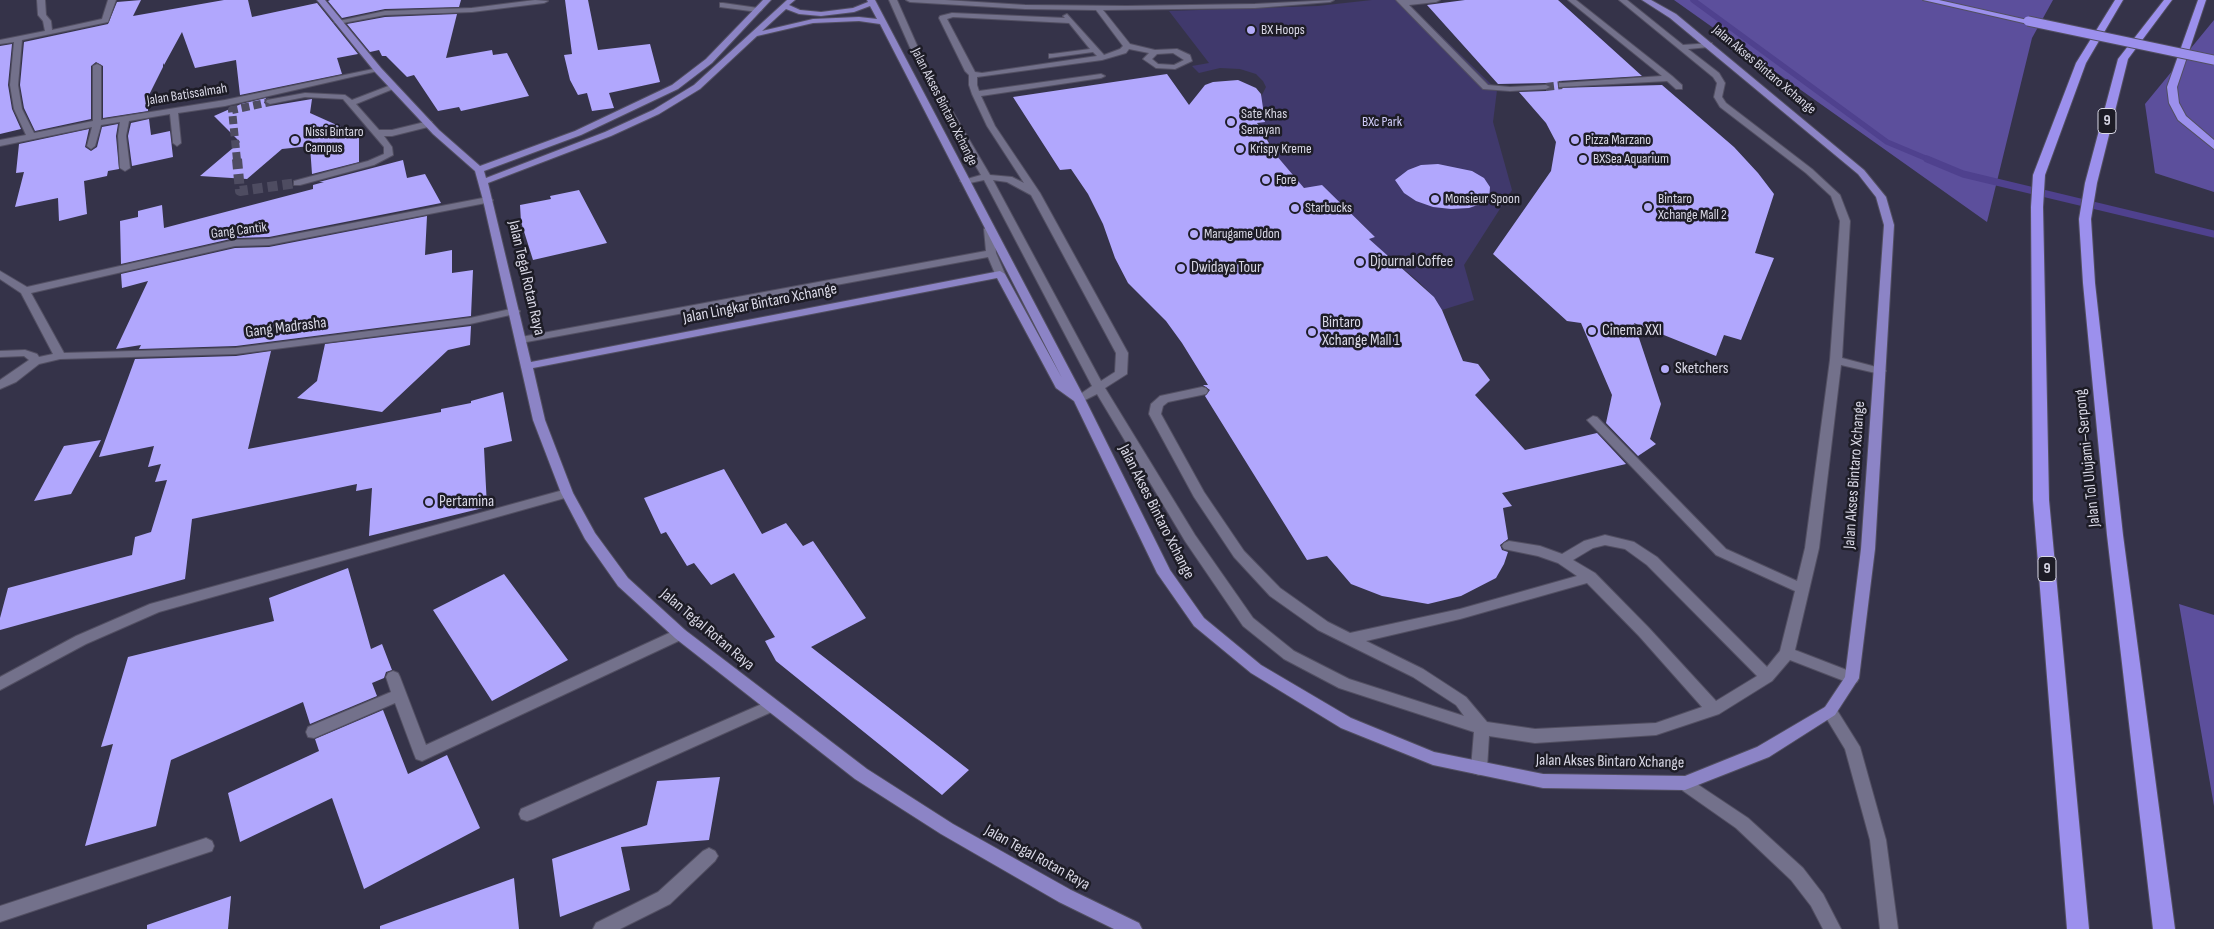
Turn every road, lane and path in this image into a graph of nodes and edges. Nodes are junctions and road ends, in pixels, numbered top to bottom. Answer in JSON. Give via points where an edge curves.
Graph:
{"nodes":[{"id":1,"x":41,"y":0,"type":"edge"},
{"id":2,"x":112,"y":0,"type":"edge"},
{"id":3,"x":321,"y":0,"type":"edge"},
{"id":4,"x":767,"y":0,"type":"edge"},
{"id":5,"x":893,"y":0,"type":"edge"},
{"id":6,"x":910,"y":0,"type":"edge"},
{"id":7,"x":1024,"y":0,"type":"edge"},
{"id":8,"x":1227,"y":0,"type":"edge"},
{"id":9,"x":1330,"y":0,"type":"edge"},
{"id":10,"x":1436,"y":0,"type":"edge"},
{"id":11,"x":1572,"y":0,"type":"edge"},
{"id":12,"x":1623,"y":0,"type":"edge"},
{"id":13,"x":1646,"y":0,"type":"edge"},
{"id":14,"x":1927,"y":0,"type":"edge"},
{"id":15,"x":2119,"y":0,"type":"edge"},
{"id":16,"x":2168,"y":0,"type":"edge"},
{"id":17,"x":2202,"y":0,"type":"edge"},
{"id":18,"x":544,"y":1,"type":"edge"},
{"id":19,"x":871,"y":1,"type":"edge"},
{"id":20,"x":1402,"y":1,"type":"edge"},
{"id":21,"x":788,"y":3,"type":"edge"},
{"id":22,"x":723,"y":5,"type":"dead end"},
{"id":23,"x":1062,"y":7,"type":"junction"},
{"id":24,"x":1098,"y":8,"type":"junction"},
{"id":25,"x":758,"y":10,"type":"junction"},
{"id":26,"x":1071,"y":21,"type":"junction"},
{"id":27,"x":338,"y":22,"type":"junction"},
{"id":28,"x":882,"y":22,"type":"junction"},
{"id":29,"x":49,"y":33,"type":"junction"},
{"id":30,"x":735,"y":34,"type":"junction"},
{"id":31,"x":752,"y":36,"type":"junction"},
{"id":32,"x":18,"y":39,"type":"junction"},
{"id":33,"x":0,"y":42,"type":"edge"},
{"id":34,"x":1708,"y":45,"type":"junction"},
{"id":35,"x":1128,"y":46,"type":"junction"},
{"id":36,"x":1681,"y":47,"type":"junction"},
{"id":37,"x":1096,"y":50,"type":"junction"},
{"id":38,"x":1155,"y":52,"type":"dead end"},
{"id":39,"x":1052,"y":56,"type":"dead end"},
{"id":40,"x":1102,"y":58,"type":"junction"},
{"id":41,"x":2214,"y":60,"type":"edge"},
{"id":42,"x":97,"y":66,"type":"dead end"},
{"id":43,"x":1094,"y":67,"type":"dead end"},
{"id":44,"x":378,"y":70,"type":"junction"},
{"id":45,"x":973,"y":74,"type":"junction"},
{"id":46,"x":1101,"y":76,"type":"dead end"},
{"id":47,"x":1669,"y":78,"type":"junction"},
{"id":48,"x":973,"y":85,"type":"junction"},
{"id":49,"x":1562,"y":85,"type":"tunnel mouth"},
{"id":50,"x":394,"y":86,"type":"junction"},
{"id":51,"x":1546,"y":86,"type":"tunnel mouth"},
{"id":52,"x":1679,"y":87,"type":"dead end"},
{"id":53,"x":976,"y":94,"type":"junction"},
{"id":54,"x":270,"y":102,"type":"tunnel mouth"},
{"id":55,"x":351,"y":103,"type":"junction"},
{"id":56,"x":174,"y":111,"type":"junction"},
{"id":57,"x":125,"y":118,"type":"junction"},
{"id":58,"x":96,"y":123,"type":"junction"},
{"id":59,"x":429,"y":124,"type":"junction"},
{"id":60,"x":377,"y":133,"type":"junction"},
{"id":61,"x":31,"y":136,"type":"junction"},
{"id":62,"x":0,"y":143,"type":"edge"},
{"id":63,"x":177,"y":143,"type":"dead end"},
{"id":64,"x":91,"y":146,"type":"dead end"},
{"id":65,"x":2214,"y":146,"type":"edge"},
{"id":66,"x":125,"y":168,"type":"dead end"},
{"id":67,"x":479,"y":170,"type":"junction"},
{"id":68,"x":987,"y":178,"type":"junction"},
{"id":69,"x":965,"y":181,"type":"junction"},
{"id":70,"x":297,"y":182,"type":"tunnel mouth"},
{"id":71,"x":483,"y":182,"type":"junction"},
{"id":72,"x":1035,"y":193,"type":"junction"},
{"id":73,"x":488,"y":200,"type":"junction"},
{"id":74,"x":989,"y":229,"type":"junction"},
{"id":75,"x":990,"y":254,"type":"junction"},
{"id":76,"x":0,"y":274,"type":"edge"},
{"id":77,"x":1000,"y":274,"type":"junction"},
{"id":78,"x":25,"y":291,"type":"junction"},
{"id":79,"x":515,"y":311,"type":"junction"},
{"id":80,"x":521,"y":340,"type":"junction"},
{"id":81,"x":0,"y":354,"type":"edge"},
{"id":82,"x":60,"y":356,"type":"junction"},
{"id":83,"x":1836,"y":360,"type":"junction"},
{"id":84,"x":35,"y":361,"type":"junction"},
{"id":85,"x":527,"y":366,"type":"junction"},
{"id":86,"x":1880,"y":371,"type":"junction"},
{"id":87,"x":0,"y":385,"type":"edge"},
{"id":88,"x":1099,"y":388,"type":"junction"},
{"id":89,"x":1202,"y":391,"type":"dead end"},
{"id":90,"x":1079,"y":399,"type":"junction"},
{"id":91,"x":1593,"y":420,"type":"dead end"},
{"id":92,"x":567,"y":493,"type":"junction"},
{"id":93,"x":1509,"y":546,"type":"dead end"},
{"id":94,"x":1563,"y":560,"type":"junction"},
{"id":95,"x":1590,"y":577,"type":"junction"},
{"id":96,"x":1801,"y":588,"type":"junction"},
{"id":97,"x":680,"y":634,"type":"junction"},
{"id":98,"x":1349,"y":639,"type":"junction"},
{"id":99,"x":1787,"y":653,"type":"junction"},
{"id":100,"x":393,"y":677,"type":"dead end"},
{"id":101,"x":1767,"y":677,"type":"junction"},
{"id":102,"x":1852,"y":678,"type":"junction"},
{"id":103,"x":0,"y":684,"type":"edge"},
{"id":104,"x":399,"y":695,"type":"junction"},
{"id":105,"x":771,"y":706,"type":"junction"},
{"id":106,"x":1714,"y":710,"type":"junction"},
{"id":107,"x":1830,"y":711,"type":"junction"},
{"id":108,"x":1482,"y":728,"type":"junction"},
{"id":109,"x":314,"y":732,"type":"dead end"},
{"id":110,"x":1478,"y":768,"type":"junction"},
{"id":111,"x":1685,"y":784,"type":"junction"},
{"id":112,"x":526,"y":814,"type":"dead end"},
{"id":113,"x":206,"y":846,"type":"dead end"},
{"id":114,"x":709,"y":856,"type":"dead end"},
{"id":115,"x":0,"y":914,"type":"edge"},
{"id":116,"x":602,"y":929,"type":"edge"},
{"id":117,"x":1133,"y":929,"type":"edge"},
{"id":118,"x":1832,"y":929,"type":"edge"},
{"id":119,"x":1889,"y":929,"type":"edge"},
{"id":120,"x":2078,"y":929,"type":"edge"},
{"id":121,"x":2164,"y":929,"type":"edge"}],
"edges":[{"from":1,"to":29,"type":"street","via":[[42,15]]},
{"from":2,"to":29,"type":"street","via":[[105,20]]},
{"from":3,"to":27,"type":"main road","name":"Jalan Tegal Rotan Raya"},
{"from":4,"to":25,"type":"main road"},
{"from":5,"to":68,"type":"street","via":[[923,68]]},
{"from":6,"to":23,"type":"street"},
{"from":7,"to":8,"type":"street"},
{"from":9,"to":24,"type":"street","via":[[1255,6]]},
{"from":10,"to":20,"type":"street"},
{"from":11,"to":47,"type":"street"},
{"from":12,"to":36,"type":"street"},
{"from":13,"to":34,"type":"main road","name":"Jalan Akses Bintaro Xchange","via":[[1673,16]]},
{"from":14,"to":41,"type":"highway","bridge":true},
{"from":15,"to":120,"type":"highway","number":"9","via":[[2081,63],[2039,176],[2037,207],[2041,500]]},
{"from":16,"to":121,"type":"highway","name":"Jalan Tol Ulujami–Serpong","number":"9","via":[[2123,59],[2091,183],[2086,219],[2089,283],[2114,525]]},
{"from":17,"to":65,"type":"highway","via":[[2172,87],[2174,103],[2182,118]]},
{"from":18,"to":27,"type":"street","via":[[472,10],[385,13]]},
{"from":19,"to":21,"type":"main road","via":[[854,10],[826,14],[799,12]]},
{"from":19,"to":28,"type":"main road","name":"Jalan Akses Bintaro Xchange"},
{"from":20,"to":51,"type":"street","via":[[1486,87]]},
{"from":21,"to":31,"type":"main road"},
{"from":22,"to":25,"type":"street"},
{"from":23,"to":24,"type":"street"},
{"from":23,"to":26,"type":"street"},
{"from":24,"to":35,"type":"street"},
{"from":25,"to":30,"type":"main road"},
{"from":26,"to":37,"type":"street"},
{"from":26,"to":45,"type":"street","via":[[952,15],[943,18]]},
{"from":27,"to":44,"type":"main road","name":"Jalan Tegal Rotan Raya"},
{"from":28,"to":31,"type":"main road","via":[[813,21]]},
{"from":28,"to":69,"type":"main road","name":"Jalan Akses Bintaro Xchange"},
{"from":29,"to":32,"type":"street"},
{"from":30,"to":31,"type":"main road"},
{"from":30,"to":67,"type":"main road","via":[[709,61],[675,87],[578,133]]},
{"from":31,"to":71,"type":"main road","via":[[697,87],[656,112]]},
{"from":32,"to":33,"type":"street"},
{"from":32,"to":61,"type":"street","via":[[14,85],[18,109]]},
{"from":34,"to":36,"type":"street"},
{"from":34,"to":86,"type":"main road","name":"Jalan Akses Bintaro Xchange","via":[[1861,172],[1881,197],[1889,226]]},
{"from":35,"to":38,"type":"street"},
{"from":35,"to":40,"type":"street","via":[[1115,55]]},
{"from":36,"to":83,"type":"street","via":[[1716,75],[1721,83],[1718,97],[1723,105],[1835,195],[1845,221]]},
{"from":37,"to":39,"type":"street"},
{"from":37,"to":40,"type":"street"},
{"from":40,"to":45,"type":"street"},
{"from":42,"to":58,"type":"street"},
{"from":43,"to":48,"type":"street"},
{"from":44,"to":50,"type":"main road","name":"Jalan Tegal Rotan Raya"},
{"from":44,"to":56,"type":"street","name":"Jalan Batissalmah"},
{"from":45,"to":48,"type":"street"},
{"from":46,"to":53,"type":"street"},
{"from":47,"to":49,"type":"street"},
{"from":47,"to":52,"type":"street"},
{"from":48,"to":53,"type":"street"},
{"from":50,"to":55,"type":"street"},
{"from":50,"to":59,"type":"main road","name":"Jalan Tegal Rotan Raya"},
{"from":53,"to":72,"type":"street","via":[[991,126]]},
{"from":54,"to":55,"type":"street","via":[[327,94],[345,97]]},
{"from":55,"to":60,"type":"street"},
{"from":56,"to":57,"type":"street","name":"Jalan Batissalmah"},
{"from":56,"to":63,"type":"street"},
{"from":57,"to":58,"type":"street","name":"Jalan Batissalmah"},
{"from":57,"to":66,"type":"street","via":[[122,136]]},
{"from":58,"to":61,"type":"street","name":"Jalan Batissalmah"},
{"from":58,"to":64,"type":"street"},
{"from":59,"to":60,"type":"street","via":[[392,133]]},
{"from":59,"to":67,"type":"main road","name":"Jalan Tegal Rotan Raya"},
{"from":60,"to":70,"type":"street","via":[[388,146],[389,155],[371,163]]},
{"from":61,"to":62,"type":"street","name":"Jalan Batissalmah"},
{"from":67,"to":71,"type":"main road","name":"Jalan Tegal Rotan Raya"},
{"from":68,"to":69,"type":"street"},
{"from":68,"to":72,"type":"street","via":[[1009,179]]},
{"from":68,"to":88,"type":"street"},
{"from":69,"to":74,"type":"main road","name":"Jalan Akses Bintaro Xchange"},
{"from":71,"to":73,"type":"main road","name":"Jalan Tegal Rotan Raya"},
{"from":72,"to":88,"type":"street","via":[[1122,353],[1121,374]]},
{"from":73,"to":78,"type":"street","name":"Gang Cantik","via":[[269,242],[227,244]]},
{"from":73,"to":79,"type":"main road","name":"Jalan Tegal Rotan Raya"},
{"from":74,"to":75,"type":"street","name":"Jalan Akses Bintaro Xchange"},
{"from":74,"to":90,"type":"main road","name":"Jalan Akses Bintaro Xchange"},
{"from":75,"to":77,"type":"street","name":"Jalan Akses Bintaro Xchange"},
{"from":75,"to":80,"type":"street","name":"Jalan Lingkar Bintaro Xchange"},
{"from":76,"to":78,"type":"street"},
{"from":77,"to":85,"type":"main road","name":"Jalan Lingkar Bintaro Xchange"},
{"from":77,"to":90,"type":"main road","name":"Jalan Akses Bintaro Xchange","via":[[1062,388]]},
{"from":78,"to":82,"type":"street"},
{"from":79,"to":80,"type":"main road","name":"Jalan Tegal Rotan Raya"},
{"from":79,"to":82,"type":"street","name":"Gang Madrasha","via":[[470,321],[236,351]]},
{"from":80,"to":85,"type":"main road","name":"Jalan Tegal Rotan Raya"},
{"from":81,"to":84,"type":"street","via":[[25,353],[33,356]]},
{"from":82,"to":84,"type":"street","name":"Gang Madrasha"},
{"from":83,"to":86,"type":"street"},
{"from":83,"to":96,"type":"street","via":[[1812,548]]},
{"from":84,"to":87,"type":"street"},
{"from":85,"to":92,"type":"main road","name":"Jalan Tegal Rotan Raya","via":[[539,420]]},
{"from":86,"to":102,"type":"main road","name":"Jalan Akses Bintaro Xchange","via":[[1868,549]]},
{"from":88,"to":90,"type":"street"},
{"from":88,"to":108,"type":"street","via":[[1190,538],[1248,622],[1289,655],[1344,684]]},
{"from":89,"to":98,"type":"street","via":[[1164,399],[1157,404],[1155,414],[1199,494],[1239,554],[1275,592],[1323,626]]},
{"from":90,"to":110,"type":"main road","name":"Jalan Akses Bintaro Xchange","via":[[1164,573],[1199,622],[1256,669],[1346,724],[1433,758]]},
{"from":91,"to":96,"type":"street","via":[[1721,552]]},
{"from":92,"to":97,"type":"main road","name":"Jalan Tegal Rotan Raya","via":[[590,536],[623,582]]},
{"from":92,"to":103,"type":"street","via":[[155,608],[81,640]]},
{"from":93,"to":94,"type":"street","via":[[1540,551]]},
{"from":94,"to":95,"type":"street"},
{"from":94,"to":101,"type":"street","via":[[1589,544],[1605,540],[1628,546],[1652,561]]},
{"from":95,"to":98,"type":"street","via":[[1460,614]]},
{"from":95,"to":106,"type":"street"},
{"from":96,"to":99,"type":"street"},
{"from":97,"to":104,"type":"street","via":[[422,754]]},
{"from":97,"to":105,"type":"main road","name":"Jalan Tegal Rotan Raya"},
{"from":98,"to":108,"type":"street","via":[[1418,673],[1461,701]]},
{"from":99,"to":101,"type":"street"},
{"from":99,"to":102,"type":"street"},
{"from":100,"to":104,"type":"street"},
{"from":101,"to":106,"type":"street"},
{"from":102,"to":107,"type":"main road","name":"Jalan Akses Bintaro Xchange"},
{"from":104,"to":109,"type":"street"},
{"from":105,"to":112,"type":"street"},
{"from":105,"to":117,"type":"main road","name":"Jalan Tegal Rotan Raya","via":[[861,774],[948,829],[1065,896]]},
{"from":106,"to":108,"type":"street","via":[[1656,729],[1535,736]]},
{"from":107,"to":111,"type":"main road","name":"Jalan Akses Bintaro Xchange","via":[[1763,752]]},
{"from":107,"to":119,"type":"street","via":[[1852,747],[1878,840]]},
{"from":108,"to":110,"type":"street"},
{"from":110,"to":111,"type":"main road","name":"Jalan Akses Bintaro Xchange","via":[[1544,781]]},
{"from":111,"to":118,"type":"street","via":[[1742,823],[1797,874],[1817,900]]},
{"from":113,"to":115,"type":"street"},
{"from":114,"to":116,"type":"street","via":[[664,898]]}]}
